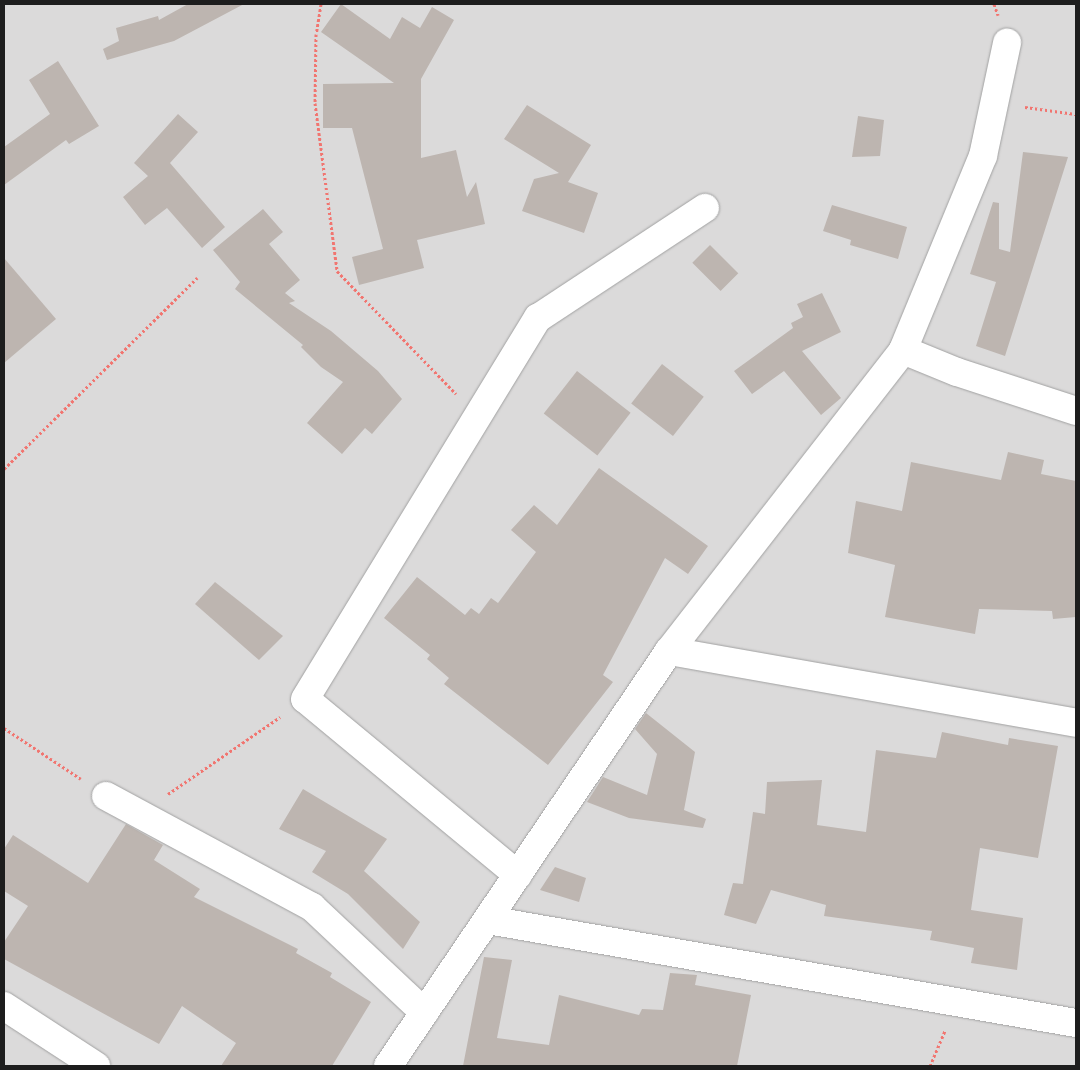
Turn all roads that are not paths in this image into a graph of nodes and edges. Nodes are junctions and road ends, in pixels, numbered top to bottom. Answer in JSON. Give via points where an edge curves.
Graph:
{"nodes":[{"id":1,"x":1007,"y":42,"type":"dead end"},
{"id":2,"x":705,"y":208,"type":"dead end"},
{"id":3,"x":902,"y":350,"type":"junction"},
{"id":4,"x":1076,"y":411,"type":"edge"},
{"id":5,"x":669,"y":651,"type":"junction"},
{"id":6,"x":1076,"y":724,"type":"edge"},
{"id":7,"x":106,"y":796,"type":"road end"},
{"id":8,"x":518,"y":875,"type":"junction"},
{"id":9,"x":488,"y":920,"type":"junction"},
{"id":10,"x":4,"y":1006,"type":"edge"},
{"id":11,"x":424,"y":1012,"type":"junction"},
{"id":12,"x":1076,"y":1023,"type":"edge"},
{"id":13,"x":96,"y":1066,"type":"edge"},
{"id":14,"x":388,"y":1066,"type":"edge"}],
"edges":[{"from":1,"to":3,"type":"street","via":[[983,156]]},
{"from":2,"to":8,"type":"street","via":[[538,318],[305,699]]},
{"from":3,"to":4,"type":"street","via":[[957,372]]},
{"from":3,"to":5,"type":"street"},
{"from":5,"to":6,"type":"street"},
{"from":5,"to":8,"type":"street"},
{"from":7,"to":11,"type":"street","via":[[312,906]]},
{"from":8,"to":9,"type":"street"},
{"from":9,"to":11,"type":"street"},
{"from":9,"to":12,"type":"street"},
{"from":10,"to":13,"type":"street"},
{"from":11,"to":14,"type":"street"}]}
